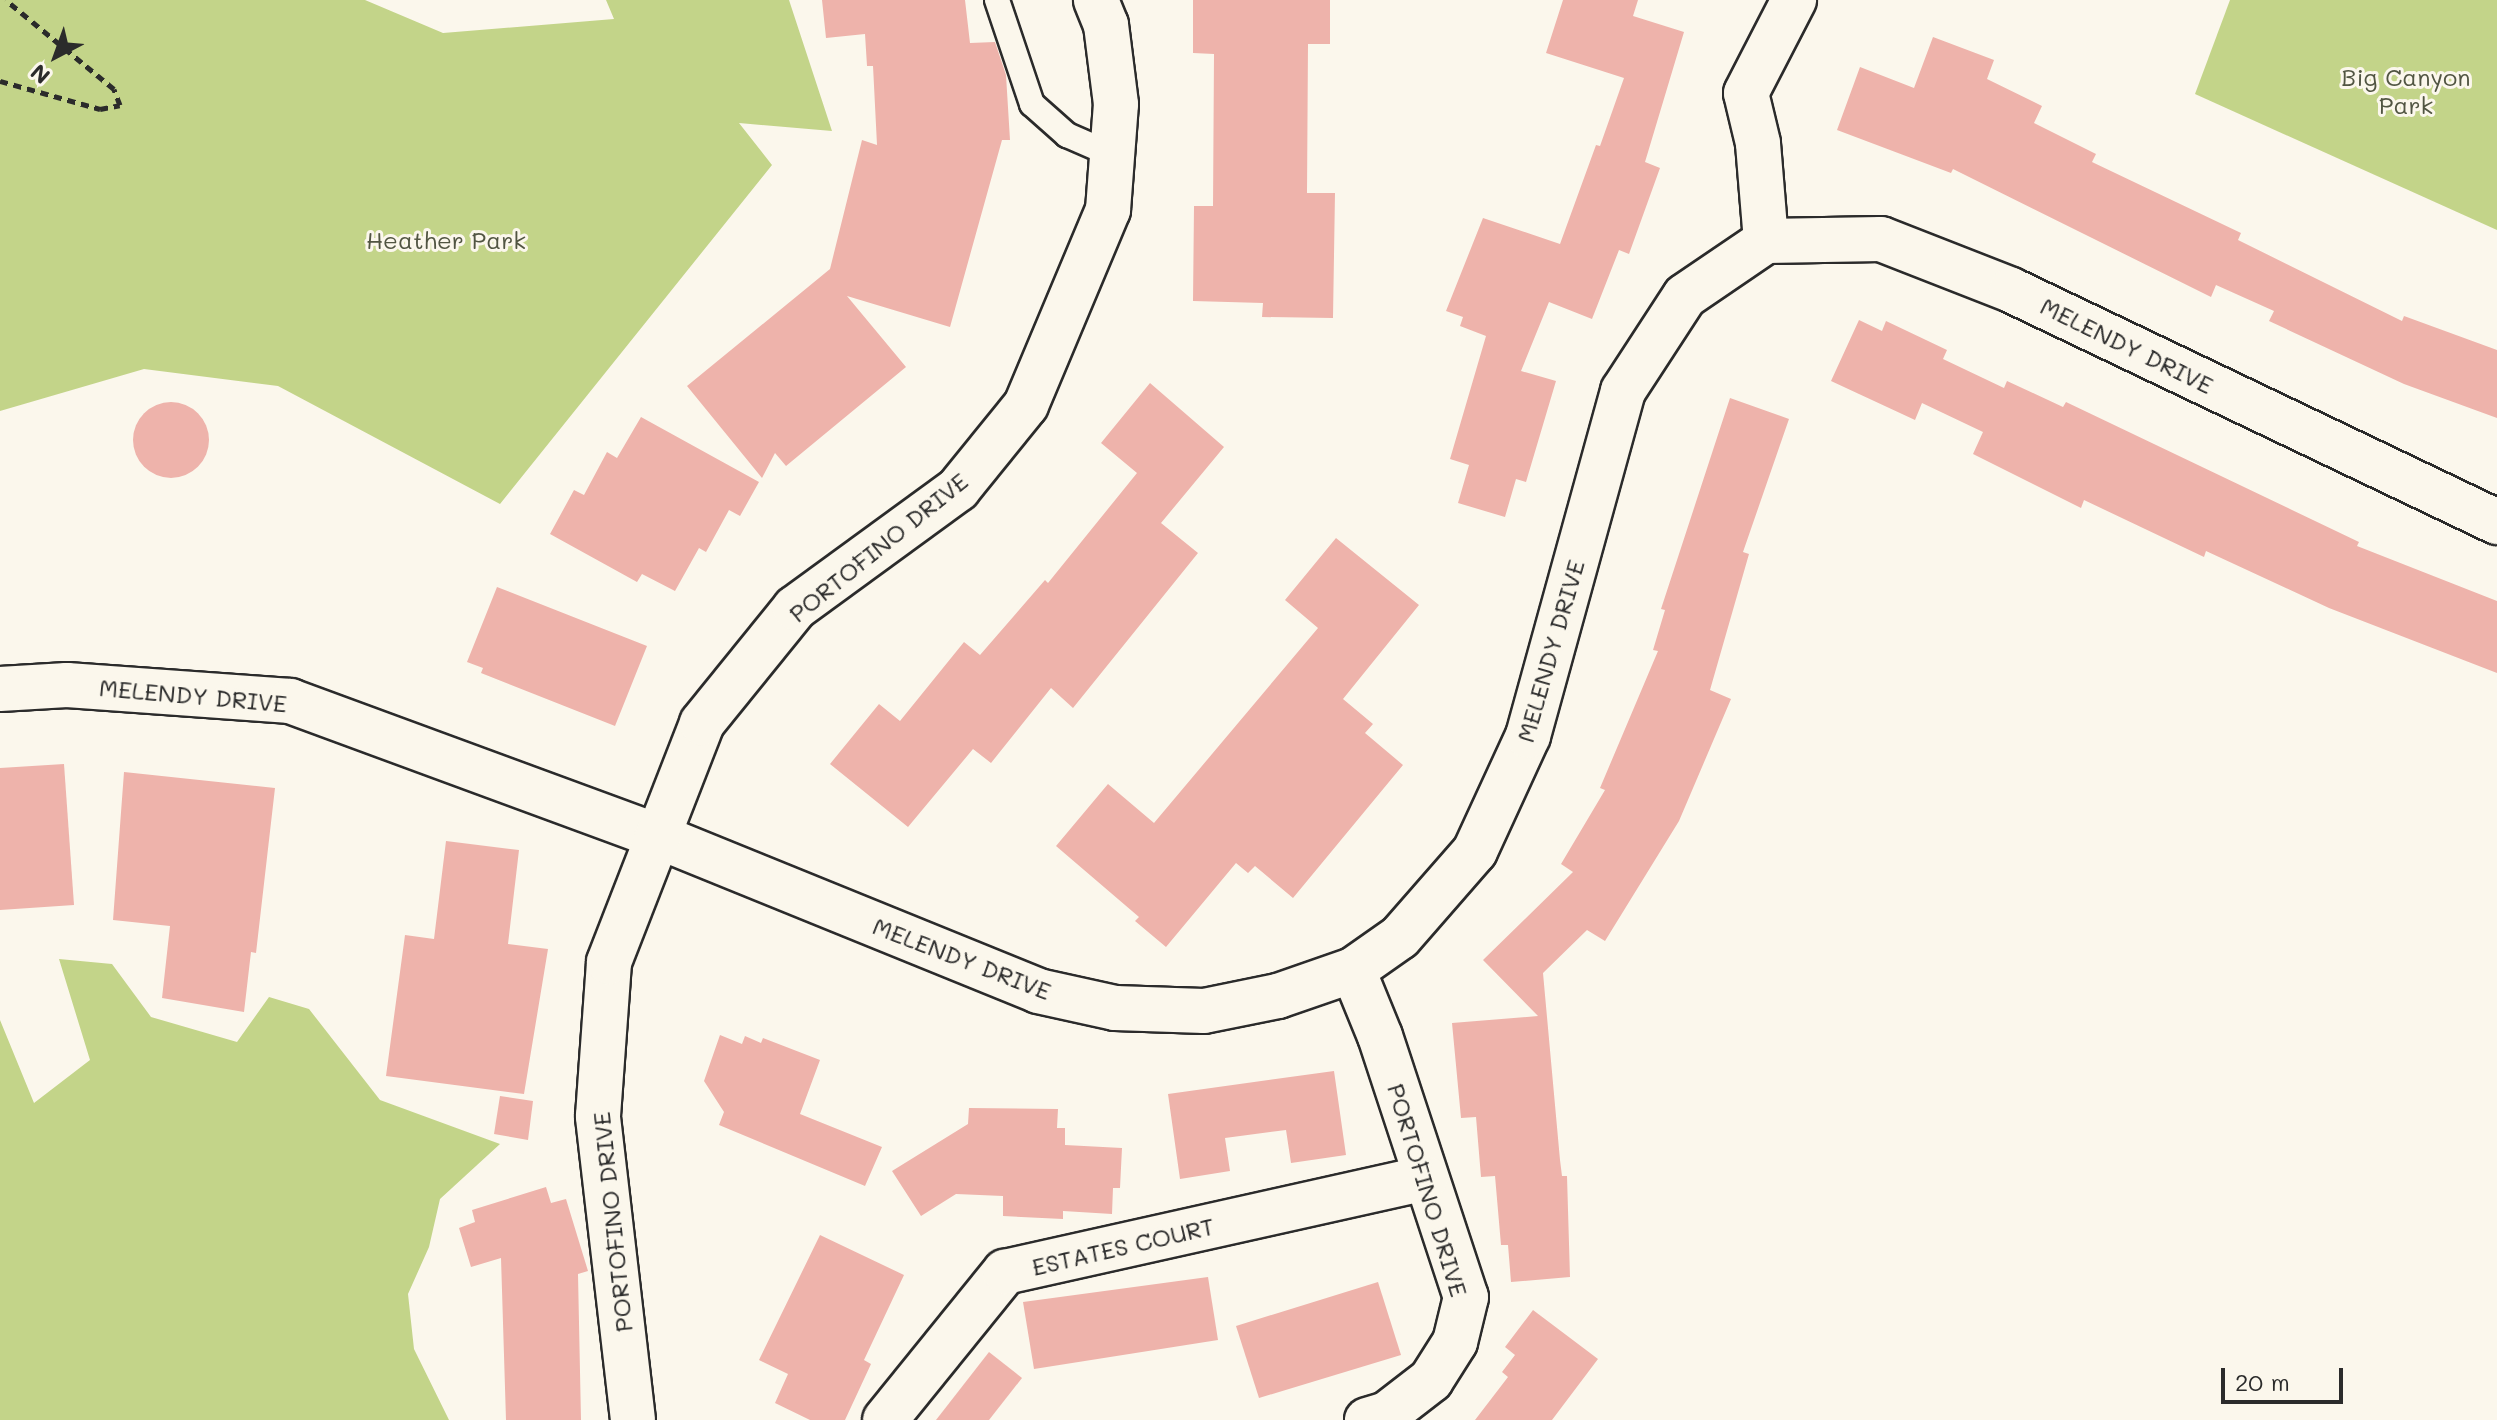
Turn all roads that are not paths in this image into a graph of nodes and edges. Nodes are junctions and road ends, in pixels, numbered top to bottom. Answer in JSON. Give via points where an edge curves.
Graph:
{"nodes":[{"id":1,"x":997,"y":0,"type":"edge"},
{"id":2,"x":1096,"y":0,"type":"edge"},
{"id":3,"x":1794,"y":0,"type":"edge"},
{"id":4,"x":1115,"y":156,"type":"junction"},
{"id":5,"x":1766,"y":241,"type":"junction"},
{"id":6,"x":2497,"y":522,"type":"edge"},
{"id":7,"x":0,"y":689,"type":"edge"},
{"id":8,"x":657,"y":836,"type":"junction"},
{"id":9,"x":1353,"y":970,"type":"junction"},
{"id":10,"x":1426,"y":1178,"type":"junction"},
{"id":11,"x":633,"y":1420,"type":"edge"},
{"id":12,"x":885,"y":1420,"type":"edge"},
{"id":13,"x":1367,"y":1420,"type":"edge"}],
"edges":[{"from":1,"to":4,"type":"lane","via":[[1032,104],[1067,135]]},
{"from":2,"to":4,"type":"street","name":"PORTOFINO DRIVE","via":[[1106,25],[1116,104]]},
{"from":3,"to":5,"type":"street","via":[[1746,93],[1758,143]]},
{"from":4,"to":8,"type":"street","name":"PORTOFINO DRIVE","via":[[1108,210],[1026,405],[958,489],[795,608],[702,723]]},
{"from":5,"to":6,"type":"street","name":"MELENDY DRIVE","via":[[1881,239],[2011,290]]},
{"from":5,"to":9,"type":"street","name":"MELENDY DRIVE","via":[[1685,296],[1623,391],[1528,736],[1475,851],[1400,937]]},
{"from":7,"to":8,"type":"street","name":"MELENDY DRIVE","via":[[67,685],[290,701]]},
{"from":8,"to":9,"type":"street","name":"MELENDY DRIVE","via":[[1038,991],[1115,1008],[1204,1011],[1278,996]]},
{"from":8,"to":11,"type":"street","name":"PORTOFINO DRIVE","via":[[609,962],[598,1116]]},
{"from":9,"to":10,"type":"street","name":"PORTOFINO DRIVE"},
{"from":10,"to":12,"type":"street","name":"ESTATES COURT","via":[[1005,1272]]},
{"from":10,"to":13,"type":"street","name":"PORTOFINO DRIVE","via":[[1466,1297],[1455,1342],[1431,1380],[1387,1414]]}]}
